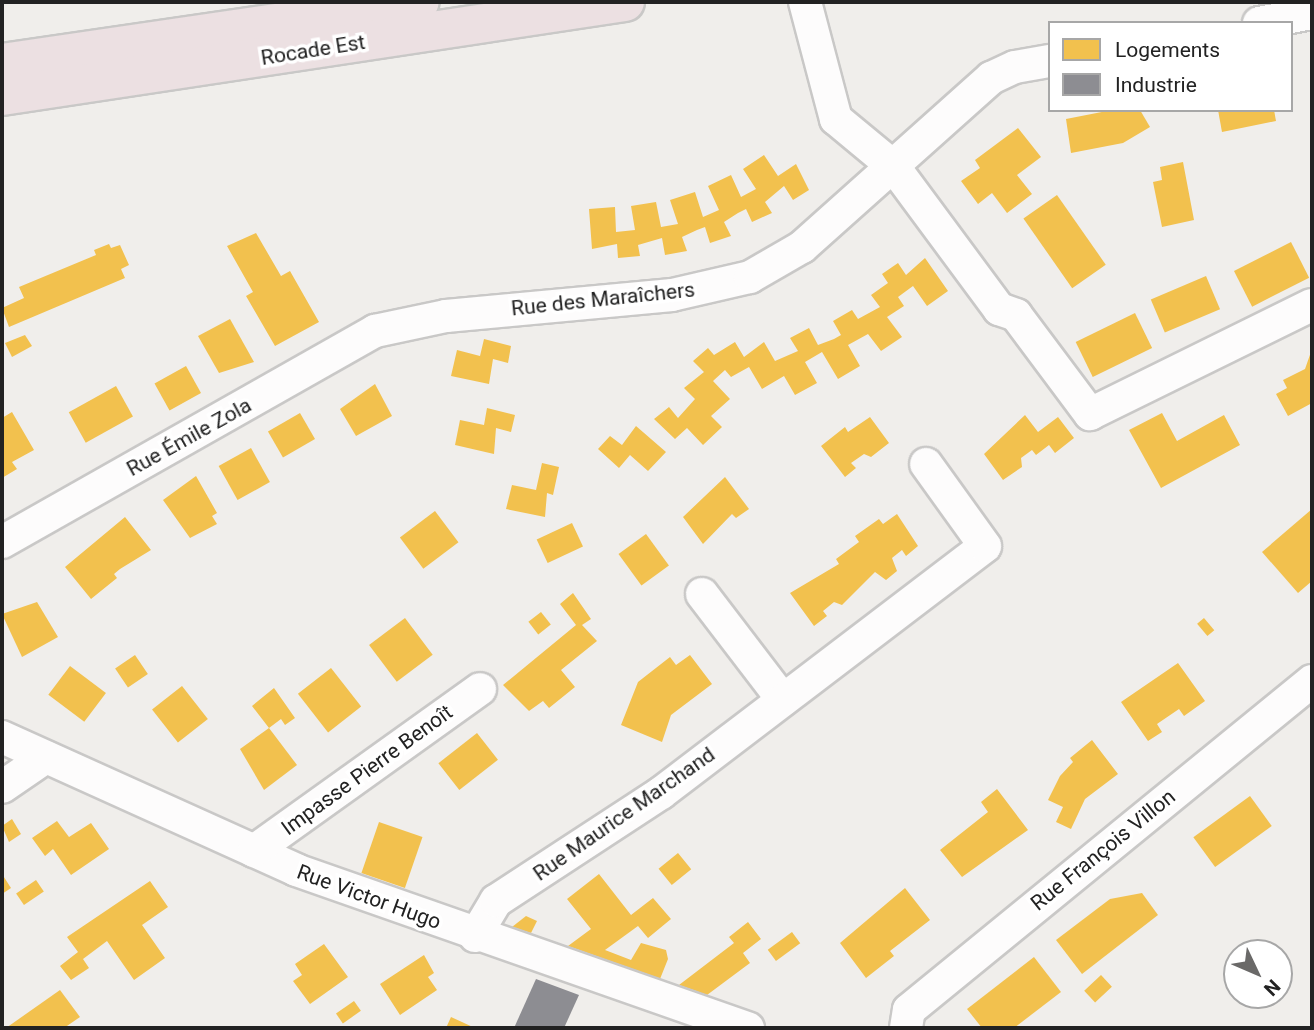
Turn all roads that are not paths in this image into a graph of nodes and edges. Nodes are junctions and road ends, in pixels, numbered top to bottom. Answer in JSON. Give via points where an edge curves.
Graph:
{"nodes":[{"id":1,"x":420,"y":2,"type":"edge"},
{"id":2,"x":625,"y":2,"type":"edge"},
{"id":3,"x":805,"y":2,"type":"edge"},
{"id":4,"x":1312,"y":13,"type":"edge"},
{"id":5,"x":1270,"y":21,"type":"edge"},
{"id":6,"x":1048,"y":61,"type":"edge"},
{"id":7,"x":2,"y":63,"type":"edge"},
{"id":8,"x":2,"y":96,"type":"edge"},
{"id":9,"x":894,"y":167,"type":"junction"},
{"id":10,"x":1312,"y":305,"type":"edge"},
{"id":11,"x":375,"y":331,"type":"joint"},
{"id":12,"x":926,"y":464,"type":"dead end"},
{"id":13,"x":2,"y":542,"type":"edge"},
{"id":14,"x":702,"y":594,"type":"dead end"},
{"id":15,"x":1309,"y":687,"type":"edge"},
{"id":16,"x":480,"y":689,"type":"dead end"},
{"id":17,"x":783,"y":700,"type":"junction"},
{"id":18,"x":2,"y":737,"type":"edge"},
{"id":19,"x":46,"y":757,"type":"junction"},
{"id":20,"x":2,"y":787,"type":"edge"},
{"id":21,"x":254,"y":851,"type":"junction"},
{"id":22,"x":475,"y":936,"type":"junction"},
{"id":23,"x":748,"y":1028,"type":"edge"},
{"id":24,"x":906,"y":1028,"type":"edge"}],
"edges":[{"from":1,"to":7,"type":"highway","name":"Rocade Est"},
{"from":2,"to":8,"type":"highway","name":"Rocade Est"},
{"from":3,"to":9,"type":"street","via":[[811,40],[836,119]]},
{"from":4,"to":5,"type":"street"},
{"from":6,"to":9,"type":"street","name":"Rue des Maraîchers","via":[[1014,67],[991,78]]},
{"from":9,"to":10,"type":"street","via":[[999,309],[1016,315],[1090,414]]},
{"from":9,"to":11,"type":"street","name":"Rue des Maraîchers","via":[[802,247],[750,277],[672,295],[446,316]]},
{"from":11,"to":13,"type":"street","name":"Rue Émile Zola"},
{"from":12,"to":17,"type":"street","name":"Rue Maurice Marchand","via":[[985,546]]},
{"from":14,"to":17,"type":"street"},
{"from":15,"to":24,"type":"street","name":"Rue François Villon","via":[[909,1010]]},
{"from":16,"to":21,"type":"street","name":"Impasse Pierre Benoît"},
{"from":17,"to":22,"type":"street","name":"Rue Maurice Marchand","via":[[661,793],[496,901]]},
{"from":18,"to":19,"type":"street","name":"Rue Victor Hugo"},
{"from":19,"to":20,"type":"street"},
{"from":19,"to":21,"type":"street","name":"Rue Victor Hugo"},
{"from":21,"to":22,"type":"street","name":"Rue Victor Hugo"},
{"from":22,"to":23,"type":"street","name":"Rue Victor Hugo"}]}
